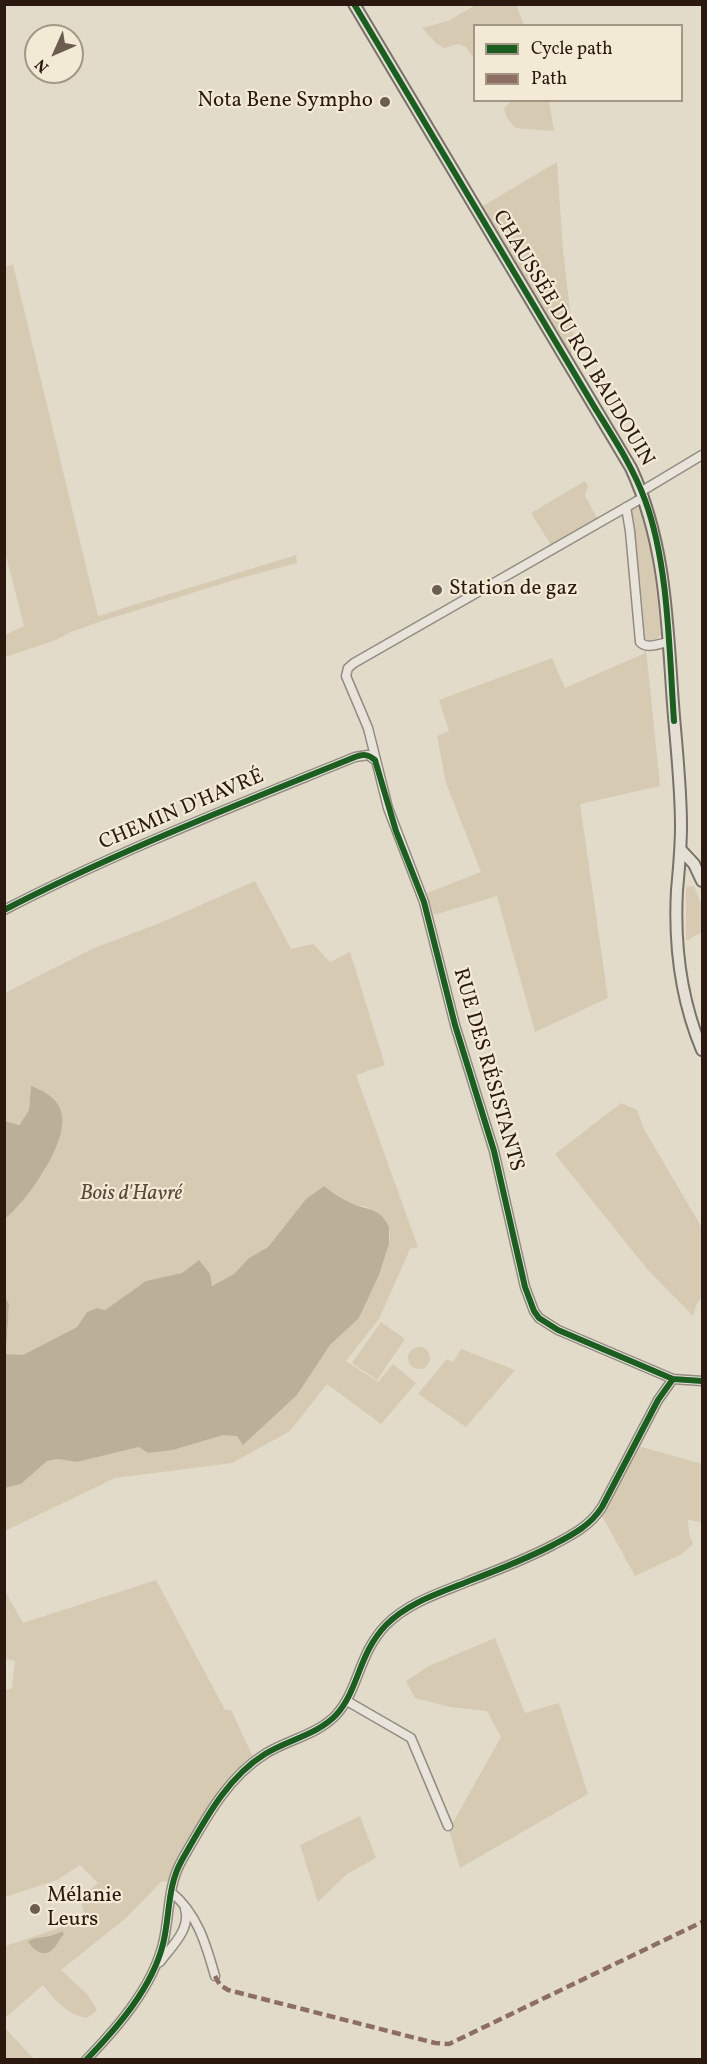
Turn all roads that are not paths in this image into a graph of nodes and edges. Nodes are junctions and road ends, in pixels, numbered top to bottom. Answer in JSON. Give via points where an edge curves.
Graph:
{"nodes":[{"id":1,"x":354,"y":4,"type":"edge"},
{"id":2,"x":702,"y":455,"type":"edge"},
{"id":3,"x":643,"y":494,"type":"junction"},
{"id":4,"x":626,"y":507,"type":"junction"},
{"id":5,"x":669,"y":642,"type":"junction"},
{"id":6,"x":375,"y":760,"type":"junction"},
{"id":7,"x":681,"y":850,"type":"junction"},
{"id":8,"x":702,"y":881,"type":"edge"},
{"id":9,"x":4,"y":910,"type":"edge"},
{"id":10,"x":702,"y":1050,"type":"edge"},
{"id":11,"x":673,"y":1379,"type":"junction"},
{"id":12,"x":702,"y":1382,"type":"edge"},
{"id":13,"x":347,"y":1701,"type":"junction"},
{"id":14,"x":448,"y":1826,"type":"dead end"},
{"id":15,"x":171,"y":1892,"type":"junction"},
{"id":16,"x":183,"y":1902,"type":"junction"},
{"id":17,"x":215,"y":1976,"type":"dead end"},
{"id":18,"x":147,"y":1980,"type":"junction"},
{"id":19,"x":86,"y":2060,"type":"edge"}],
"edges":[{"from":1,"to":3,"type":"main road","name":"CHAUSSÉE DU ROI BAUDOUIN"},
{"from":2,"to":3,"type":"street","name":"RUE DES RÉSISTANTS"},
{"from":3,"to":4,"type":"street","name":"RUE DES RÉSISTANTS"},
{"from":3,"to":5,"type":"main road","name":"CHAUSSÉE DU ROI BAUDOUIN","via":[[660,559]]},
{"from":4,"to":5,"type":"street","via":[[640,642],[648,646]]},
{"from":4,"to":6,"type":"street","name":"RUE DES RÉSISTANTS","via":[[354,663],[346,673],[347,681],[368,728]]},
{"from":5,"to":7,"type":"main road","name":"CHAUSSÉE DU ROI BAUDOUIN"},
{"from":6,"to":9,"type":"street","name":"CHEMIN D'HAVRÉ","via":[[361,755],[317,772],[91,867]]},
{"from":6,"to":11,"type":"street","name":"RUE DES RÉSISTANTS","via":[[391,816],[424,902],[534,1311],[558,1330]]},
{"from":7,"to":8,"type":"main road"},
{"from":7,"to":10,"type":"main road","name":"CHAUSSÉE DU ROI BAUDOUIN","via":[[677,948],[685,996]]},
{"from":11,"to":12,"type":"street","name":"RUE DES RÉSISTANTS"},
{"from":11,"to":13,"type":"street","via":[[591,1521],[540,1552],[425,1599],[399,1614],[368,1648]]},
{"from":13,"to":14,"type":"street","via":[[411,1738]]},
{"from":13,"to":15,"type":"street","via":[[323,1726],[270,1751],[237,1777],[180,1863]]},
{"from":15,"to":16,"type":"street"},
{"from":15,"to":18,"type":"street","via":[[163,1943]]},
{"from":16,"to":17,"type":"street","via":[[204,1941]]},
{"from":16,"to":18,"type":"street","via":[[188,1917],[186,1925]]},
{"from":18,"to":19,"type":"street"}]}
